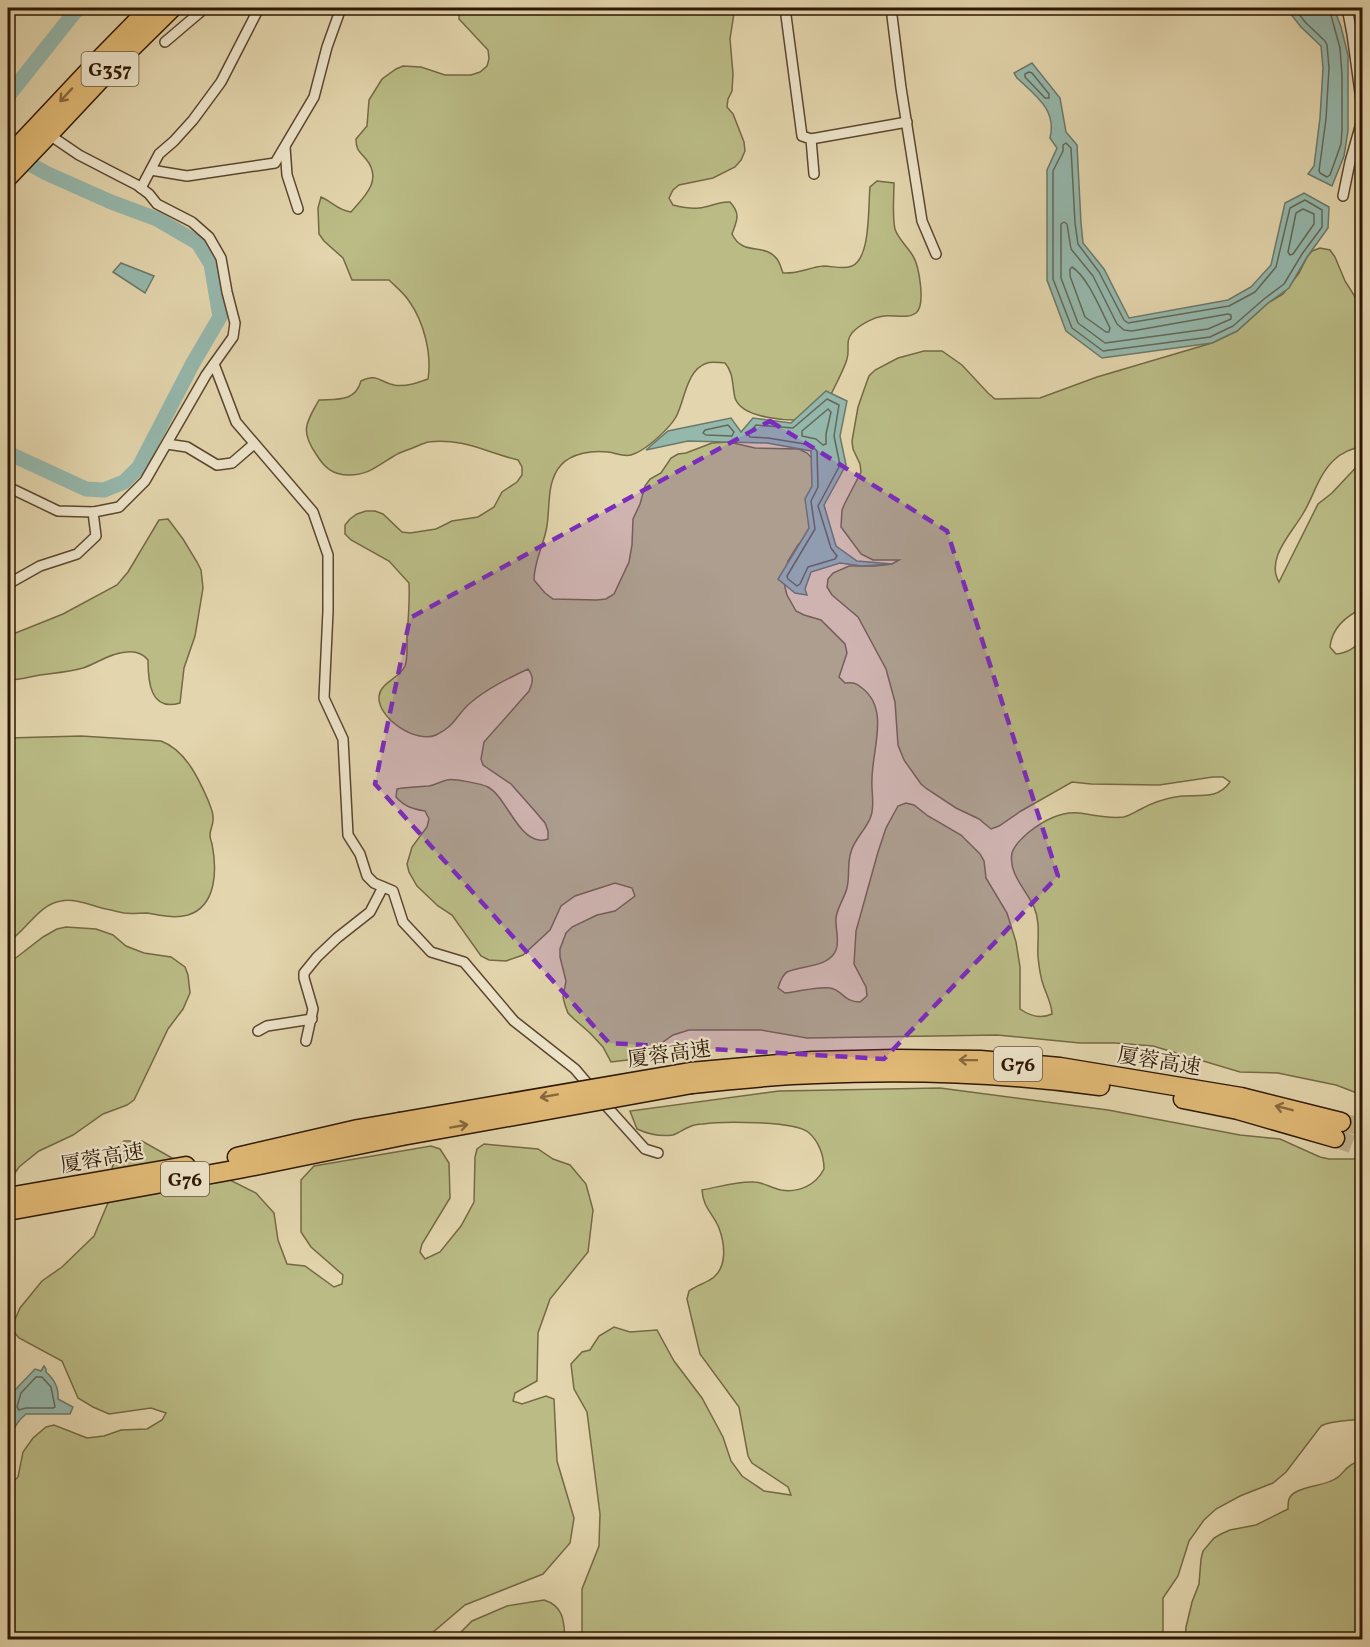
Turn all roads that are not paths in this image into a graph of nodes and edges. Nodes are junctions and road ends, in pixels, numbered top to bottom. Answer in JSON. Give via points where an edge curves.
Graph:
{"nodes":[{"id":1,"x":150,"y":8,"type":"edge"},
{"id":2,"x":172,"y":8,"type":"edge"},
{"id":3,"x":205,"y":8,"type":"edge"},
{"id":4,"x":259,"y":8,"type":"edge"},
{"id":5,"x":341,"y":8,"type":"edge"},
{"id":6,"x":785,"y":8,"type":"edge"},
{"id":7,"x":891,"y":8,"type":"edge"},
{"id":8,"x":1344,"y":8,"type":"edge"},
{"id":9,"x":165,"y":42,"type":"dead end"},
{"id":10,"x":1362,"y":107,"type":"edge"},
{"id":11,"x":1362,"y":120,"type":"edge"},
{"id":12,"x":907,"y":122,"type":"junction"},
{"id":13,"x":45,"y":128,"type":"junction"},
{"id":14,"x":811,"y":139,"type":"junction"},
{"id":15,"x":285,"y":147,"type":"junction"},
{"id":16,"x":8,"y":157,"type":"edge"},
{"id":17,"x":151,"y":170,"type":"junction"},
{"id":18,"x":814,"y":174,"type":"dead end"},
{"id":19,"x":8,"y":177,"type":"edge"},
{"id":20,"x":141,"y":188,"type":"junction"},
{"id":21,"x":1343,"y":196,"type":"dead end"},
{"id":22,"x":298,"y":209,"type":"dead end"},
{"id":23,"x":936,"y":254,"type":"dead end"},
{"id":24,"x":214,"y":364,"type":"junction"},
{"id":25,"x":166,"y":444,"type":"junction"},
{"id":26,"x":254,"y":444,"type":"junction"},
{"id":27,"x":8,"y":487,"type":"edge"},
{"id":28,"x":93,"y":512,"type":"junction"},
{"id":29,"x":8,"y":584,"type":"edge"},
{"id":30,"x":383,"y":887,"type":"junction"},
{"id":31,"x":312,"y":1018,"type":"junction"},
{"id":32,"x":258,"y":1031,"type":"dead end"},
{"id":33,"x":306,"y":1041,"type":"dead end"},
{"id":34,"x":1338,"y":1130,"type":"tunnel mouth"},
{"id":35,"x":360,"y":1136,"type":"junction"},
{"id":36,"x":658,"y":1153,"type":"dead end"},
{"id":37,"x":8,"y":1197,"type":"edge"},
{"id":38,"x":8,"y":1211,"type":"edge"}],
"edges":[{"from":1,"to":13,"type":"highway","number":"G357","one_way":true,"via":[[102,57]]},
{"from":2,"to":13,"type":"highway","number":"G357"},
{"from":3,"to":9,"type":"street"},
{"from":4,"to":17,"type":"street","via":[[216,89],[159,154]]},
{"from":5,"to":15,"type":"street","via":[[314,97]]},
{"from":6,"to":14,"type":"street","via":[[802,136]]},
{"from":7,"to":12,"type":"street"},
{"from":8,"to":10,"type":"street","via":[[1348,13]]},
{"from":11,"to":21,"type":"street"},
{"from":12,"to":14,"type":"street"},
{"from":12,"to":23,"type":"street","via":[[922,221]]},
{"from":13,"to":16,"type":"highway","number":"G357"},
{"from":13,"to":19,"type":"highway","number":"G357"},
{"from":13,"to":20,"type":"street","via":[[79,155]]},
{"from":14,"to":18,"type":"street"},
{"from":15,"to":17,"type":"street","via":[[275,164],[187,176]]},
{"from":15,"to":22,"type":"street","via":[[287,175]]},
{"from":17,"to":20,"type":"street"},
{"from":20,"to":24,"type":"street","via":[[157,204],[192,222],[209,237],[221,258],[235,323],[233,337]]},
{"from":24,"to":25,"type":"street"},
{"from":24,"to":26,"type":"street","via":[[236,422]]},
{"from":25,"to":26,"type":"street","via":[[187,447],[217,465],[232,463]]},
{"from":25,"to":28,"type":"street","via":[[145,481],[119,507]]},
{"from":26,"to":30,"type":"street","via":[[313,512],[328,555],[324,698],[343,739],[348,835],[367,876]]},
{"from":27,"to":28,"type":"street","via":[[58,511]]},
{"from":28,"to":29,"type":"street","via":[[96,536],[77,554],[40,566]]},
{"from":30,"to":31,"type":"street","via":[[370,912],[337,938],[304,973]]},
{"from":30,"to":36,"type":"street","via":[[393,891],[403,922],[431,952],[464,962],[514,1020],[574,1070],[645,1149]]},
{"from":31,"to":32,"type":"street"},
{"from":31,"to":33,"type":"street"},
{"from":34,"to":35,"type":"highway","name":"厦蓉高速","number":"G76","bridge":true,"via":[[1143,1091],[978,1074],[895,1072],[691,1078]]},
{"from":35,"to":37,"type":"highway","name":"厦蓉高速","number":"G76"},
{"from":35,"to":38,"type":"highway","name":"厦蓉高速","number":"G76","via":[[239,1169]]}]}
